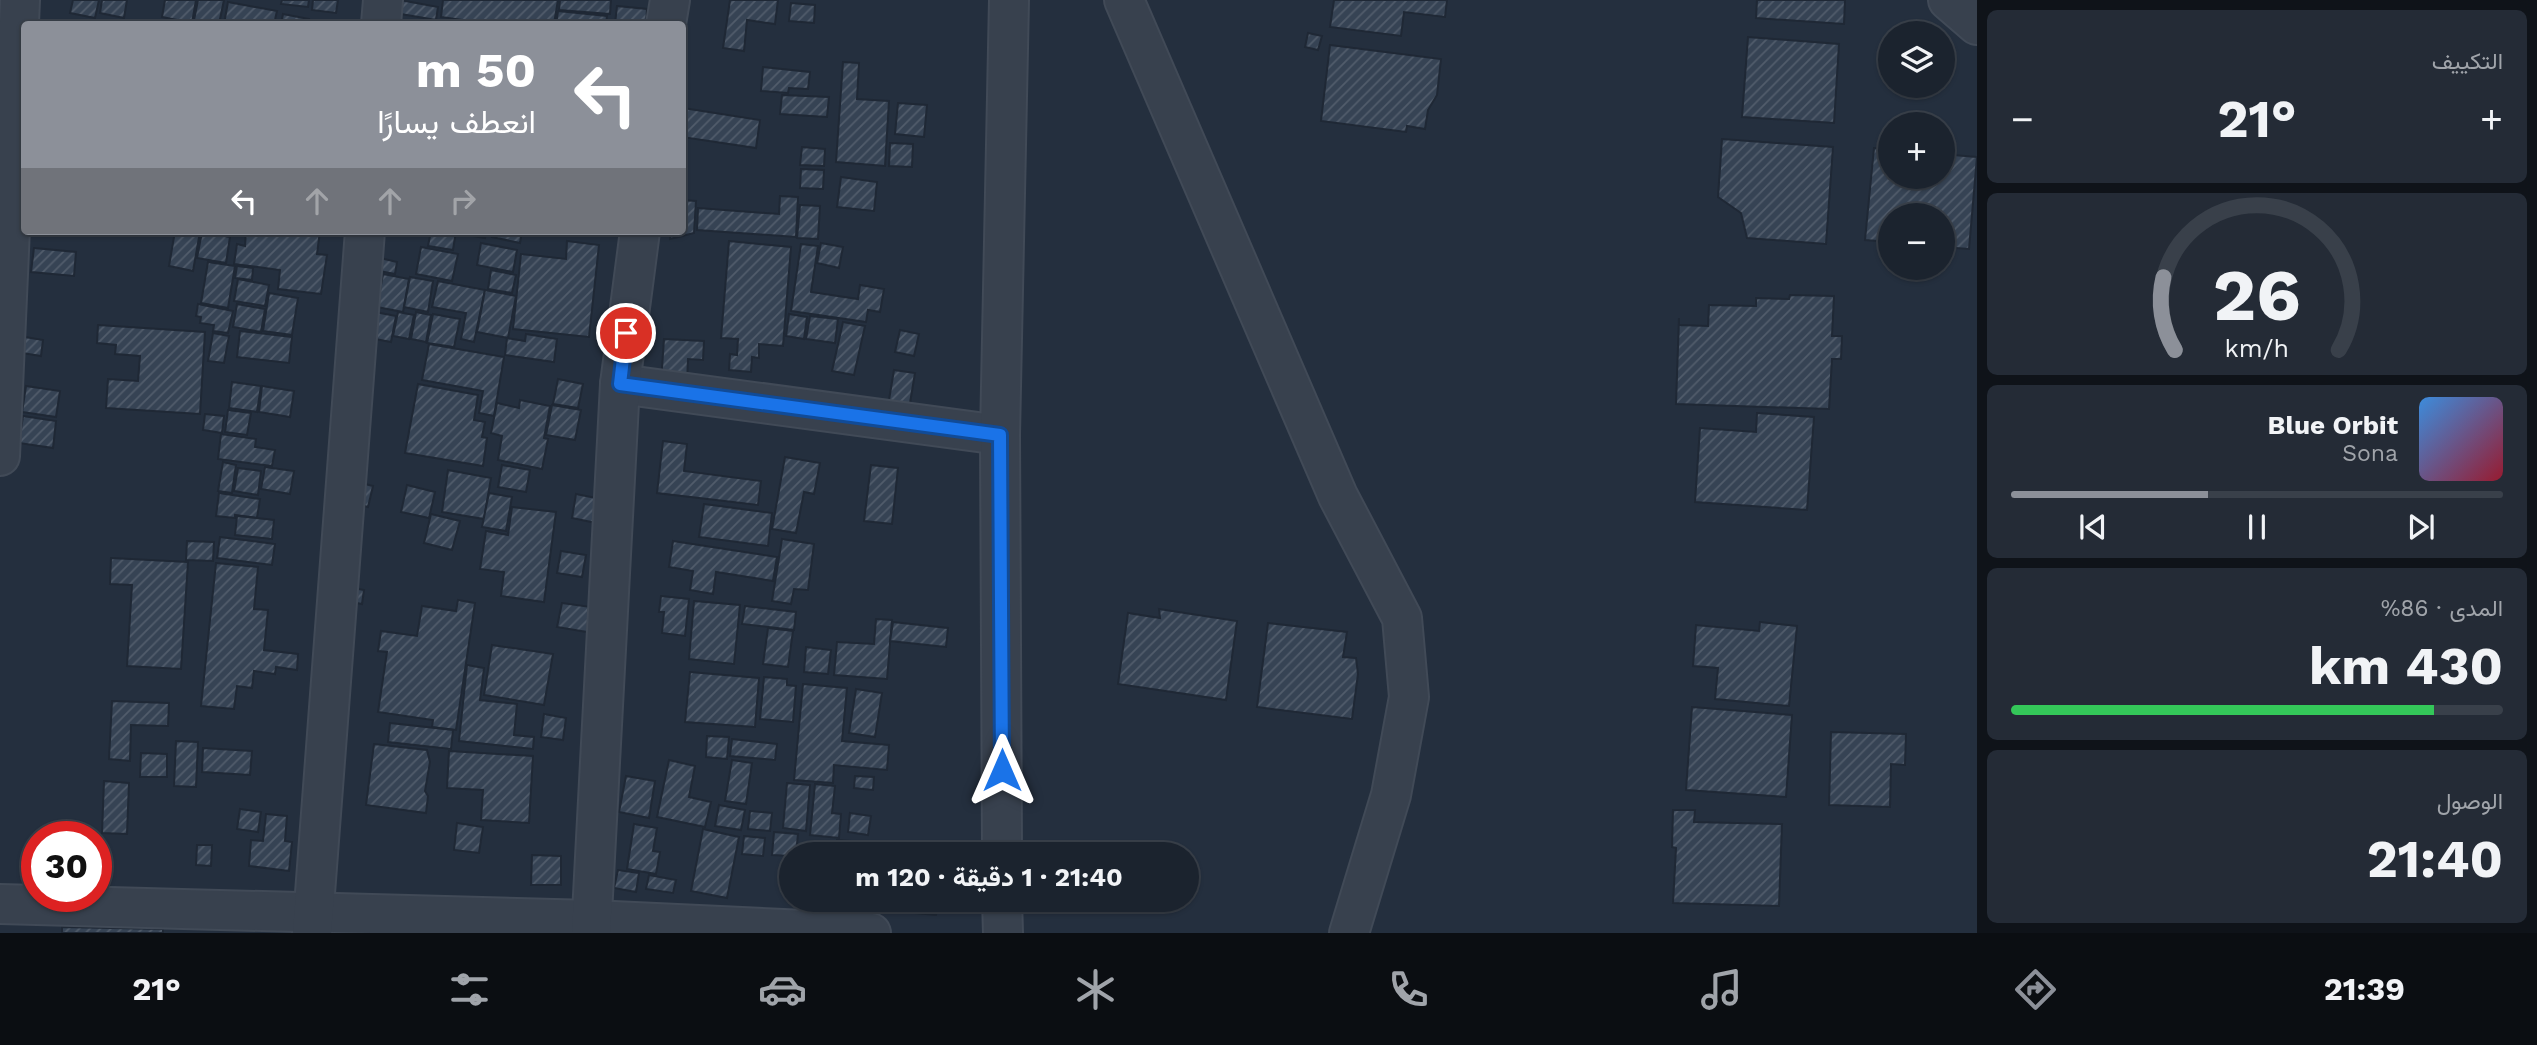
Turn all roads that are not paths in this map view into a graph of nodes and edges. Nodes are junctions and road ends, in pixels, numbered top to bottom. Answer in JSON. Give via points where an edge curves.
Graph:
{"nodes":[{"id":1,"x":20,"y":0,"type":"edge"},
{"id":2,"x":383,"y":0,"type":"edge"},
{"id":3,"x":670,"y":0,"type":"edge"},
{"id":4,"x":1009,"y":0,"type":"edge"},
{"id":5,"x":1124,"y":0,"type":"edge"},
{"id":6,"x":1948,"y":0,"type":"edge"},
{"id":7,"x":381,"y":21,"type":"edge"},
{"id":8,"x":666,"y":21,"type":"edge"},
{"id":9,"x":1977,"y":25,"type":"edge"},
{"id":10,"x":365,"y":235,"type":"edge"},
{"id":11,"x":639,"y":235,"type":"edge"},
{"id":12,"x":620,"y":384,"type":"junction"},
{"id":13,"x":1000,"y":435,"type":"junction"},
{"id":14,"x":0,"y":457,"type":"edge"},
{"id":15,"x":1002,"y":842,"type":"edge"},
{"id":16,"x":0,"y":904,"type":"edge"},
{"id":17,"x":1002,"y":912,"type":"edge"},
{"id":18,"x":313,"y":922,"type":"edge"},
{"id":19,"x":592,"y":926,"type":"edge"},
{"id":20,"x":871,"y":933,"type":"edge"},
{"id":21,"x":1003,"y":933,"type":"edge"},
{"id":22,"x":1349,"y":933,"type":"edge"}],
"edges":[{"from":1,"to":14,"type":"street"},
{"from":2,"to":7,"type":"street"},
{"from":3,"to":8,"type":"street"},
{"from":4,"to":13,"type":"street"},
{"from":5,"to":22,"type":"street","via":[[1338,496],[1402,618],[1409,697],[1391,794]]},
{"from":6,"to":9,"type":"street"},
{"from":10,"to":18,"type":"street"},
{"from":11,"to":12,"type":"street"},
{"from":12,"to":13,"type":"street"},
{"from":12,"to":19,"type":"street"},
{"from":13,"to":15,"type":"street"},
{"from":16,"to":18,"type":"street"},
{"from":17,"to":21,"type":"street"},
{"from":18,"to":19,"type":"street"},
{"from":19,"to":20,"type":"street"}]}
